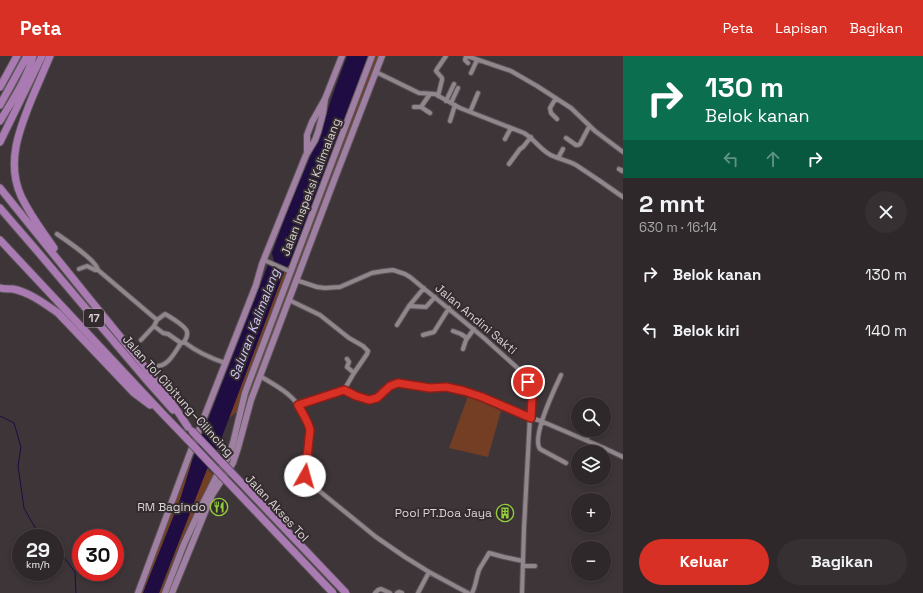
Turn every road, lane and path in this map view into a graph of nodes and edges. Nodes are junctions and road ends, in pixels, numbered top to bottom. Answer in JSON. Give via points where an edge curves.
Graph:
{"nodes":[{"id":1,"x":13,"y":56,"type":"edge"},
{"id":2,"x":17,"y":56,"type":"edge"},
{"id":3,"x":22,"y":56,"type":"edge"},
{"id":4,"x":27,"y":56,"type":"edge"},
{"id":5,"x":33,"y":56,"type":"edge"},
{"id":6,"x":42,"y":56,"type":"edge"},
{"id":7,"x":50,"y":56,"type":"edge"},
{"id":8,"x":342,"y":56,"type":"edge"},
{"id":9,"x":372,"y":56,"type":"edge"},
{"id":10,"x":382,"y":56,"type":"edge"},
{"id":11,"x":446,"y":56,"type":"edge"},
{"id":12,"x":467,"y":56,"type":"edge"},
{"id":13,"x":477,"y":60,"type":"junction"},
{"id":14,"x":468,"y":62,"type":"dead end"},
{"id":15,"x":376,"y":72,"type":"junction"},
{"id":16,"x":470,"y":73,"type":"dead end"},
{"id":17,"x":0,"y":80,"type":"edge"},
{"id":18,"x":454,"y":84,"type":"dead end"},
{"id":19,"x":0,"y":87,"type":"edge"},
{"id":20,"x":458,"y":88,"type":"dead end"},
{"id":21,"x":478,"y":93,"type":"dead end"},
{"id":22,"x":430,"y":94,"type":"junction"},
{"id":23,"x":0,"y":96,"type":"edge"},
{"id":24,"x":438,"y":96,"type":"junction"},
{"id":25,"x":556,"y":98,"type":"junction"},
{"id":26,"x":446,"y":101,"type":"junction"},
{"id":27,"x":453,"y":104,"type":"junction"},
{"id":28,"x":0,"y":105,"type":"edge"},
{"id":29,"x":414,"y":107,"type":"dead end"},
{"id":30,"x":421,"y":107,"type":"junction"},
{"id":31,"x":470,"y":112,"type":"junction"},
{"id":32,"x":430,"y":113,"type":"dead end"},
{"id":33,"x":557,"y":119,"type":"dead end"},
{"id":34,"x":0,"y":121,"type":"edge"},
{"id":35,"x":450,"y":121,"type":"dead end"},
{"id":36,"x":590,"y":126,"type":"junction"},
{"id":37,"x":511,"y":128,"type":"junction"},
{"id":38,"x":531,"y":137,"type":"junction"},
{"id":39,"x":566,"y":138,"type":"dead end"},
{"id":40,"x":504,"y":139,"type":"dead end"},
{"id":41,"x":0,"y":142,"type":"edge"},
{"id":42,"x":563,"y":149,"type":"dead end"},
{"id":43,"x":623,"y":152,"type":"edge"},
{"id":44,"x":558,"y":158,"type":"junction"},
{"id":45,"x":509,"y":164,"type":"dead end"},
{"id":46,"x":0,"y":188,"type":"edge"},
{"id":47,"x":623,"y":197,"type":"edge"},
{"id":48,"x":0,"y":208,"type":"edge"},
{"id":49,"x":57,"y":234,"type":"dead end"},
{"id":50,"x":0,"y":240,"type":"edge"},
{"id":51,"x":264,"y":260,"type":"junction"},
{"id":52,"x":79,"y":269,"type":"dead end"},
{"id":53,"x":98,"y":270,"type":"junction"},
{"id":54,"x":289,"y":271,"type":"junction"},
{"id":55,"x":296,"y":280,"type":"junction"},
{"id":56,"x":0,"y":288,"type":"edge"},
{"id":57,"x":424,"y":288,"type":"junction"},
{"id":58,"x":435,"y":297,"type":"junction"},
{"id":59,"x":289,"y":300,"type":"junction"},
{"id":60,"x":92,"y":302,"type":"junction"},
{"id":61,"x":409,"y":306,"type":"junction"},
{"id":62,"x":449,"y":308,"type":"junction"},
{"id":63,"x":157,"y":320,"type":"junction"},
{"id":64,"x":154,"y":326,"type":"junction"},
{"id":65,"x":397,"y":326,"type":"dead end"},
{"id":66,"x":474,"y":330,"type":"junction"},
{"id":67,"x":453,"y":331,"type":"dead end"},
{"id":68,"x":423,"y":335,"type":"dead end"},
{"id":69,"x":467,"y":338,"type":"junction"},
{"id":70,"x":141,"y":340,"type":"dead end"},
{"id":71,"x":183,"y":342,"type":"junction"},
{"id":72,"x":463,"y":349,"type":"dead end"},
{"id":73,"x":347,"y":359,"type":"dead end"},
{"id":74,"x":225,"y":363,"type":"junction"},
{"id":75,"x":156,"y":366,"type":"dead end"},
{"id":76,"x":354,"y":373,"type":"junction"},
{"id":77,"x":561,"y":375,"type":"dead end"},
{"id":78,"x":260,"y":376,"type":"junction"},
{"id":79,"x":344,"y":390,"type":"junction"},
{"id":80,"x":298,"y":405,"type":"junction"},
{"id":81,"x":245,"y":408,"type":"junction"},
{"id":82,"x":162,"y":413,"type":"junction"},
{"id":83,"x":531,"y":418,"type":"junction"},
{"id":84,"x":541,"y":421,"type":"junction"},
{"id":85,"x":194,"y":437,"type":"junction"},
{"id":86,"x":588,"y":437,"type":"edge"},
{"id":87,"x":586,"y":440,"type":"junction"},
{"id":88,"x":623,"y":457,"type":"edge"},
{"id":89,"x":566,"y":463,"type":"dead end"},
{"id":90,"x":219,"y":466,"type":"junction"},
{"id":91,"x":227,"y":473,"type":"junction"},
{"id":92,"x":523,"y":560,"type":"junction"},
{"id":93,"x":523,"y":566,"type":"junction"},
{"id":94,"x":535,"y":566,"type":"dead end"},
{"id":95,"x":429,"y":572,"type":"junction"},
{"id":96,"x":169,"y":591,"type":"edge"},
{"id":97,"x":138,"y":593,"type":"edge"},
{"id":98,"x":335,"y":593,"type":"edge"},
{"id":99,"x":344,"y":593,"type":"edge"},
{"id":100,"x":375,"y":593,"type":"edge"},
{"id":101,"x":390,"y":593,"type":"edge"},
{"id":102,"x":397,"y":593,"type":"edge"},
{"id":103,"x":402,"y":593,"type":"edge"},
{"id":104,"x":418,"y":593,"type":"edge"},
{"id":105,"x":468,"y":593,"type":"edge"},
{"id":106,"x":472,"y":593,"type":"edge"},
{"id":107,"x":522,"y":593,"type":"edge"}],
"edges":[{"from":1,"to":17,"type":"highway"},
{"from":2,"to":19,"type":"highway"},
{"from":3,"to":23,"type":"highway"},
{"from":4,"to":28,"type":"highway"},
{"from":5,"to":34,"type":"highway","via":[[29,69]]},
{"from":6,"to":41,"type":"highway"},
{"from":7,"to":60,"type":"highway","via":[[20,128],[14,152],[15,176],[21,196],[36,223]]},
{"from":8,"to":51,"type":"main road","via":[[307,135],[306,155]]},
{"from":9,"to":54,"type":"main road","name":"Jalan Inspeksi Kalimalang"},
{"from":10,"to":15,"type":"main road","name":"Jalan Inspeksi Kalimalang"},
{"from":11,"to":24,"type":"street","via":[[436,69],[442,78]]},
{"from":12,"to":13,"type":"street"},
{"from":12,"to":14,"type":"street","via":[[465,60]]},
{"from":13,"to":16,"type":"street"},
{"from":13,"to":25,"type":"street","via":[[511,71]]},
{"from":15,"to":22,"type":"street","via":[[419,93]]},
{"from":15,"to":55,"type":"main road","name":"Jalan Inspeksi Kalimalang"},
{"from":18,"to":26,"type":"street"},
{"from":20,"to":27,"type":"street"},
{"from":21,"to":31,"type":"street"},
{"from":22,"to":24,"type":"street"},
{"from":22,"to":30,"type":"street"},
{"from":24,"to":26,"type":"street"},
{"from":25,"to":33,"type":"street","via":[[550,108]]},
{"from":25,"to":36,"type":"street"},
{"from":26,"to":27,"type":"street"},
{"from":27,"to":31,"type":"street"},
{"from":27,"to":35,"type":"street"},
{"from":29,"to":30,"type":"street"},
{"from":30,"to":32,"type":"street"},
{"from":31,"to":37,"type":"street"},
{"from":36,"to":39,"type":"street","via":[[580,144],[576,145]]},
{"from":36,"to":43,"type":"street"},
{"from":37,"to":38,"type":"street"},
{"from":37,"to":40,"type":"street"},
{"from":38,"to":44,"type":"street","via":[[542,149]]},
{"from":38,"to":45,"type":"street"},
{"from":42,"to":44,"type":"street"},
{"from":44,"to":47,"type":"street","via":[[576,165]]},
{"from":46,"to":60,"type":"highway"},
{"from":48,"to":85,"type":"highway","name":"Jalan Tol Cibitung–Cilincing","number":"17"},
{"from":49,"to":53,"type":"street","via":[[86,256]]},
{"from":50,"to":82,"type":"highway","number":"17"},
{"from":51,"to":54,"type":"street"},
{"from":51,"to":74,"type":"main road"},
{"from":52,"to":53,"type":"street","via":[[87,266]]},
{"from":53,"to":63,"type":"street"},
{"from":54,"to":81,"type":"main road","name":"Jalan Inspeksi Kalimalang","via":[[249,382]]},
{"from":55,"to":57,"type":"street","name":"Jalan Andini Sakti","via":[[317,287],[333,288],[372,273],[393,270],[410,277]]},
{"from":55,"to":59,"type":"main road","name":"Jalan Inspeksi Kalimalang"},
{"from":56,"to":82,"type":"highway","via":[[31,296],[58,313],[134,394]]},
{"from":57,"to":58,"type":"street","name":"Jalan Andini Sakti"},
{"from":57,"to":61,"type":"street"},
{"from":58,"to":61,"type":"street","via":[[426,306]]},
{"from":58,"to":62,"type":"street","name":"Jalan Andini Sakti"},
{"from":59,"to":76,"type":"street","via":[[320,315],[367,349],[367,354]]},
{"from":59,"to":78,"type":"main road","name":"Jalan Inspeksi Kalimalang"},
{"from":60,"to":85,"type":"highway","via":[[162,388]]},
{"from":61,"to":65,"type":"street"},
{"from":62,"to":66,"type":"street","name":"Jalan Andini Sakti"},
{"from":62,"to":68,"type":"street","via":[[434,332]]},
{"from":63,"to":64,"type":"street"},
{"from":63,"to":71,"type":"street","via":[[164,314],[183,327],[188,333]]},
{"from":64,"to":70,"type":"street"},
{"from":64,"to":71,"type":"street"},
{"from":66,"to":69,"type":"street"},
{"from":66,"to":83,"type":"street","name":"Jalan Andini Sakti","via":[[523,373],[531,391]]},
{"from":67,"to":69,"type":"street"},
{"from":69,"to":72,"type":"street"},
{"from":71,"to":74,"type":"street","via":[[204,355]]},
{"from":71,"to":75,"type":"street","via":[[164,365]]},
{"from":73,"to":76,"type":"street","via":[[347,367]]},
{"from":74,"to":85,"type":"main road"},
{"from":76,"to":79,"type":"street"},
{"from":77,"to":84,"type":"street"},
{"from":78,"to":80,"type":"street","via":[[285,392]]},
{"from":78,"to":81,"type":"main road","name":"Jalan Inspeksi Kalimalang"},
{"from":79,"to":80,"type":"street"},
{"from":79,"to":83,"type":"street","via":[[369,400],[377,398],[390,386],[398,383],[430,388],[446,387],[482,397]]},
{"from":80,"to":95,"type":"street","via":[[310,426],[305,476],[307,481],[376,537]]},
{"from":81,"to":90,"type":"main road","name":"Jalan Inspeksi Kalimalang","via":[[229,456]]},
{"from":81,"to":91,"type":"main road","name":"Jalan Inspeksi Kalimalang","via":[[238,448]]},
{"from":82,"to":85,"type":"highway","name":"Jalan Tol Cibitung–Cilincing","number":"17"},
{"from":83,"to":84,"type":"street"},
{"from":83,"to":92,"type":"street","name":"Jalan Andini Sakti"},
{"from":84,"to":87,"type":"street"},
{"from":84,"to":89,"type":"street","via":[[538,446]]},
{"from":85,"to":90,"type":"main road","name":"Jalan Akses Tol","bridge":true},
{"from":85,"to":97,"type":"main road"},
{"from":85,"to":98,"type":"highway","name":"Jalan Tol Cibitung–Cilincing","number":"17","bridge":true},
{"from":85,"to":99,"type":"highway","name":"Jalan Tol Cibitung–Cilincing","number":"17","bridge":true},
{"from":86,"to":87,"type":"street"},
{"from":87,"to":88,"type":"street"},
{"from":90,"to":91,"type":"main road","name":"Jalan Akses Tol"},
{"from":90,"to":96,"type":"main road","name":"Jalan Inspeksi Kalimalang","via":[[184,544]]},
{"from":91,"to":96,"type":"main road","name":"Jalan Inspeksi Kalimalang","via":[[212,495]]},
{"from":91,"to":98,"type":"main road","name":"Jalan Akses Tol"},
{"from":91,"to":99,"type":"main road","name":"Jalan Akses Tol"},
{"from":92,"to":93,"type":"street","name":"Jalan Andini Sakti"},
{"from":92,"to":106,"type":"street","via":[[489,553],[479,570]]},
{"from":93,"to":94,"type":"street"},
{"from":93,"to":107,"type":"street","name":"Jalan Andini Sakti"},
{"from":95,"to":104,"type":"street"},
{"from":95,"to":105,"type":"street"},
{"from":100,"to":101,"type":"street","via":[[380,589]]},
{"from":102,"to":103,"type":"street"}]}
